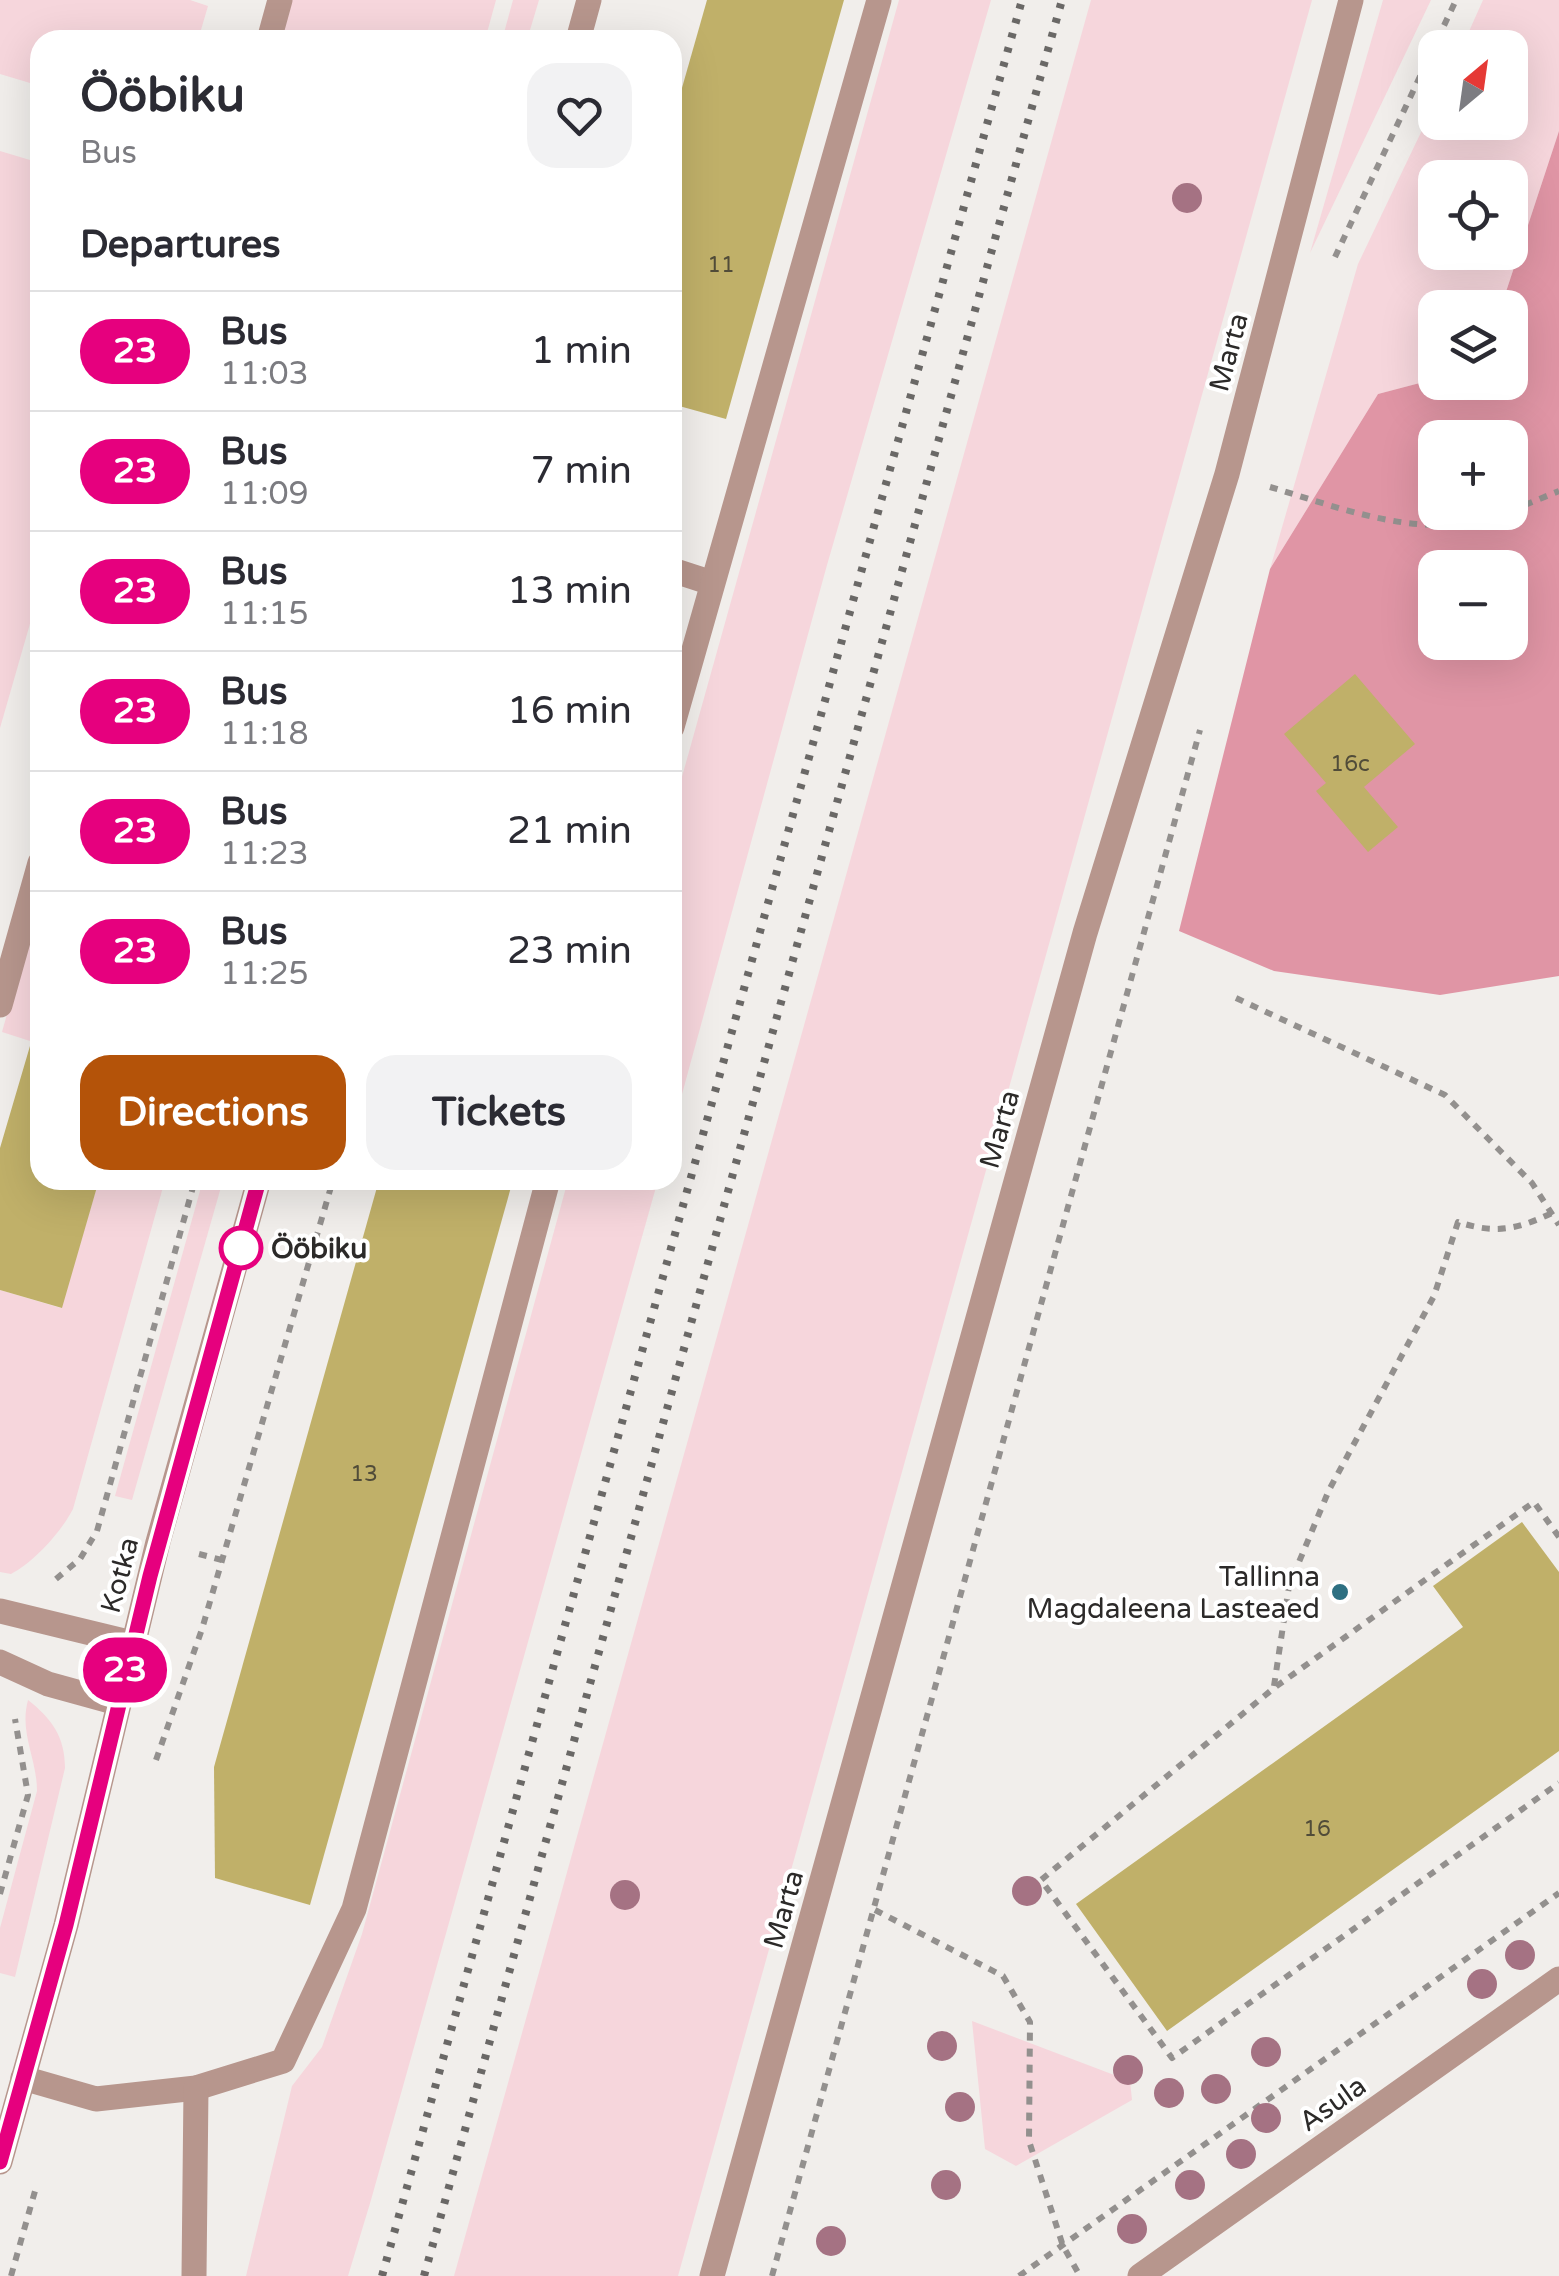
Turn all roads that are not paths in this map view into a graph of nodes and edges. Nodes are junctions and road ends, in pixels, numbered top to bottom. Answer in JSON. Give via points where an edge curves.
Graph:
{"nodes":[{"id":1,"x":280,"y":0,"type":"edge"},
{"id":2,"x":589,"y":0,"type":"edge"},
{"id":3,"x":879,"y":0,"type":"edge"},
{"id":4,"x":1351,"y":0,"type":"edge"},
{"id":5,"x":272,"y":30,"type":"edge"},
{"id":6,"x":581,"y":30,"type":"edge"},
{"id":7,"x":682,"y":573,"type":"edge"},
{"id":8,"x":712,"y":582,"type":"junction"},
{"id":9,"x":682,"y":692,"type":"edge"},
{"id":10,"x":30,"y":898,"type":"edge"},
{"id":11,"x":0,"y":1005,"type":"edge"},
{"id":12,"x":256,"y":1190,"type":"edge"},
{"id":13,"x":545,"y":1190,"type":"edge"},
{"id":14,"x":0,"y":1611,"type":"edge"},
{"id":15,"x":132,"y":1642,"type":"junction"},
{"id":16,"x":0,"y":1662,"type":"edge"},
{"id":17,"x":117,"y":1703,"type":"junction"},
{"id":18,"x":1559,"y":1978,"type":"edge"},
{"id":19,"x":23,"y":2078,"type":"junction"},
{"id":20,"x":196,"y":2088,"type":"junction"},
{"id":21,"x":0,"y":2162,"type":"edge"},
{"id":22,"x":194,"y":2276,"type":"edge"},
{"id":23,"x":712,"y":2276,"type":"edge"},
{"id":24,"x":1140,"y":2276,"type":"edge"}],
"edges":[{"from":1,"to":5,"type":"street"},
{"from":2,"to":6,"type":"street"},
{"from":3,"to":8,"type":"street"},
{"from":4,"to":23,"type":"street","name":"Marta","via":[[1227,474],[1080,952]]},
{"from":7,"to":8,"type":"street"},
{"from":8,"to":9,"type":"street"},
{"from":10,"to":11,"type":"street"},
{"from":12,"to":15,"type":"street","name":"Kotka"},
{"from":13,"to":20,"type":"street","via":[[354,1909],[283,2061]]},
{"from":14,"to":15,"type":"street"},
{"from":15,"to":17,"type":"street","name":"Kotka"},
{"from":16,"to":17,"type":"street"},
{"from":17,"to":19,"type":"street","name":"Kotka"},
{"from":18,"to":24,"type":"street","name":"Asula"},
{"from":19,"to":20,"type":"street","via":[[96,2099]]},
{"from":19,"to":21,"type":"street","name":"Kotka"},
{"from":20,"to":22,"type":"street"}]}
